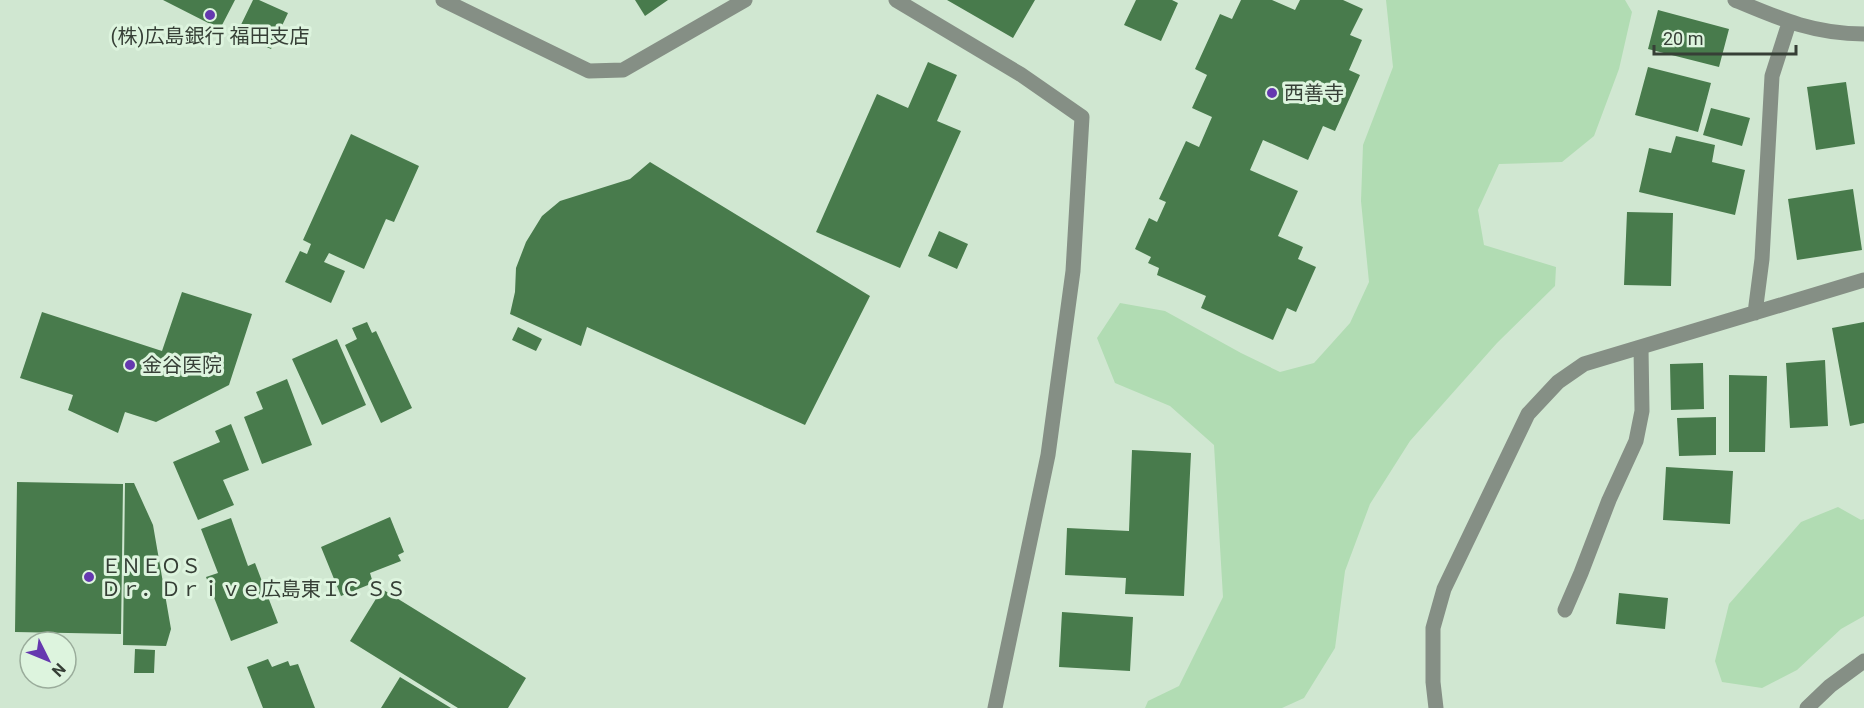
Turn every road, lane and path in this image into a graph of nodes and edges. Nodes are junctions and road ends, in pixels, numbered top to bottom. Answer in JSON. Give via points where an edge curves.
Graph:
{"nodes":[{"id":1,"x":443,"y":0,"type":"edge"},
{"id":2,"x":745,"y":0,"type":"edge"},
{"id":3,"x":896,"y":0,"type":"edge"},
{"id":4,"x":1735,"y":0,"type":"edge"},
{"id":5,"x":1789,"y":23,"type":"junction"},
{"id":6,"x":1864,"y":34,"type":"edge"},
{"id":7,"x":1864,"y":280,"type":"edge"},
{"id":8,"x":1755,"y":313,"type":"junction"},
{"id":9,"x":1641,"y":348,"type":"junction"},
{"id":10,"x":1564,"y":610,"type":"dead end"},
{"id":11,"x":1864,"y":661,"type":"edge"},
{"id":12,"x":995,"y":708,"type":"edge"},
{"id":13,"x":1436,"y":708,"type":"edge"},
{"id":14,"x":1807,"y":708,"type":"edge"}],
"edges":[{"from":1,"to":2,"type":"street","via":[[589,71],[623,70]]},
{"from":3,"to":12,"type":"street","via":[[1020,74],[1082,117],[1073,271],[1048,455]]},
{"from":4,"to":5,"type":"street"},
{"from":5,"to":6,"type":"street","via":[[1842,34]]},
{"from":5,"to":8,"type":"street","via":[[1772,76],[1762,260]]},
{"from":7,"to":8,"type":"street"},
{"from":8,"to":9,"type":"street"},
{"from":9,"to":10,"type":"street","via":[[1642,411],[1636,441]]},
{"from":9,"to":13,"type":"street","via":[[1584,364],[1558,382],[1528,414],[1444,590],[1433,628]]},
{"from":11,"to":14,"type":"street"}]}
